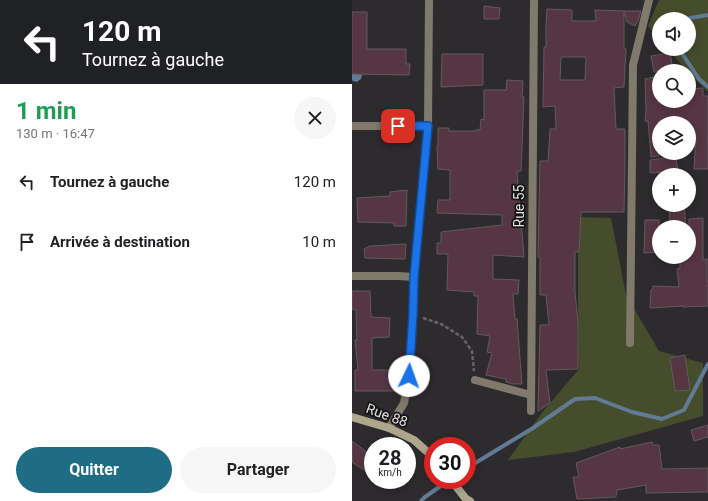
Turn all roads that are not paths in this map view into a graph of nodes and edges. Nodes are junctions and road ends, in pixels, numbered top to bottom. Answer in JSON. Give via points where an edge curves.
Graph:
{"nodes":[{"id":1,"x":429,"y":0,"type":"edge"},
{"id":2,"x":534,"y":0,"type":"edge"},
{"id":3,"x":649,"y":0,"type":"edge"},
{"id":4,"x":352,"y":126,"type":"edge"},
{"id":5,"x":428,"y":126,"type":"junction"},
{"id":6,"x":352,"y":276,"type":"edge"},
{"id":7,"x":414,"y":277,"type":"junction"},
{"id":8,"x":630,"y":343,"type":"dead end"},
{"id":9,"x":475,"y":380,"type":"road end"},
{"id":10,"x":531,"y":395,"type":"junction"},
{"id":11,"x":531,"y":411,"type":"dead end"},
{"id":12,"x":352,"y":417,"type":"edge"},
{"id":13,"x":389,"y":428,"type":"junction"},
{"id":14,"x":424,"y":449,"type":"edge"},
{"id":15,"x":459,"y":489,"type":"edge"},
{"id":16,"x":468,"y":500,"type":"edge"}],
"edges":[{"from":1,"to":5,"type":"street"},
{"from":2,"to":10,"type":"street","name":"Rue 55"},
{"from":3,"to":8,"type":"street","via":[[633,65]]},
{"from":4,"to":5,"type":"street"},
{"from":5,"to":7,"type":"street"},
{"from":6,"to":7,"type":"street"},
{"from":7,"to":13,"type":"street","via":[[408,383],[404,403]]},
{"from":9,"to":10,"type":"street"},
{"from":10,"to":11,"type":"street","name":"Rue 55"},
{"from":12,"to":13,"type":"main road","name":"Rue 88"},
{"from":13,"to":14,"type":"main road","name":"Rue 88","via":[[414,440]]},
{"from":15,"to":16,"type":"main road"}]}
